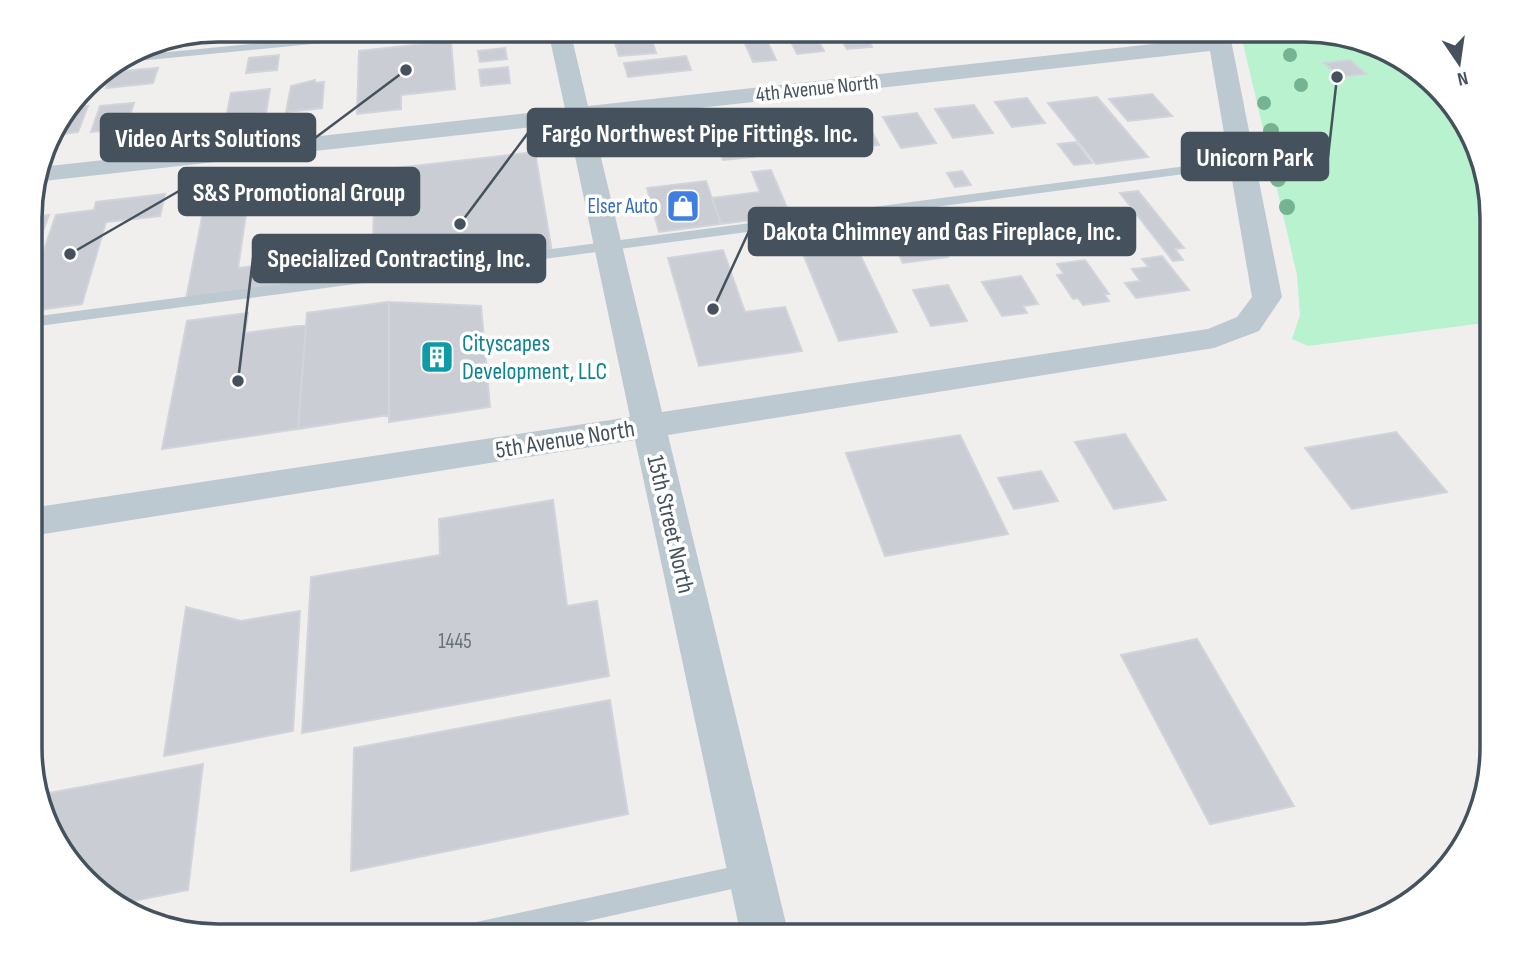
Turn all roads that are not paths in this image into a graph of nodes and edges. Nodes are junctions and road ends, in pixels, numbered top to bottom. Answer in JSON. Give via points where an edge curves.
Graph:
{"nodes":[{"id":1,"x":303,"y":42,"type":"edge"},
{"id":2,"x":562,"y":42,"type":"edge"},
{"id":3,"x":1170,"y":42,"type":"edge"},
{"id":4,"x":1220,"y":42,"type":"edge"},
{"id":5,"x":146,"y":57,"type":"edge"},
{"id":6,"x":579,"y":115,"type":"junction"},
{"id":7,"x":1240,"y":163,"type":"junction"},
{"id":8,"x":48,"y":174,"type":"edge"},
{"id":9,"x":609,"y":248,"type":"junction"},
{"id":10,"x":42,"y":322,"type":"edge"},
{"id":11,"x":649,"y":426,"type":"junction"},
{"id":12,"x":42,"y":520,"type":"edge"},
{"id":13,"x":750,"y":874,"type":"junction"},
{"id":14,"x":522,"y":924,"type":"edge"},
{"id":15,"x":762,"y":924,"type":"edge"}],
"edges":[{"from":1,"to":5,"type":"lane"},
{"from":2,"to":6,"type":"street","name":"15th Street North"},
{"from":3,"to":6,"type":"street","name":"4th Avenue North"},
{"from":4,"to":7,"type":"street","name":"5th Avenue North"},
{"from":6,"to":8,"type":"street","name":"4th Avenue North"},
{"from":6,"to":9,"type":"street","name":"15th Street North"},
{"from":7,"to":9,"type":"lane"},
{"from":7,"to":11,"type":"street","name":"5th Avenue North","via":[[1267,297],[1248,324],[1214,338]]},
{"from":9,"to":10,"type":"lane"},
{"from":9,"to":11,"type":"street","name":"15th Street North"},
{"from":11,"to":12,"type":"street","name":"5th Avenue North"},
{"from":11,"to":13,"type":"street","name":"15th Street North"},
{"from":13,"to":14,"type":"lane"},
{"from":13,"to":15,"type":"street","name":"15th Street North"}]}
